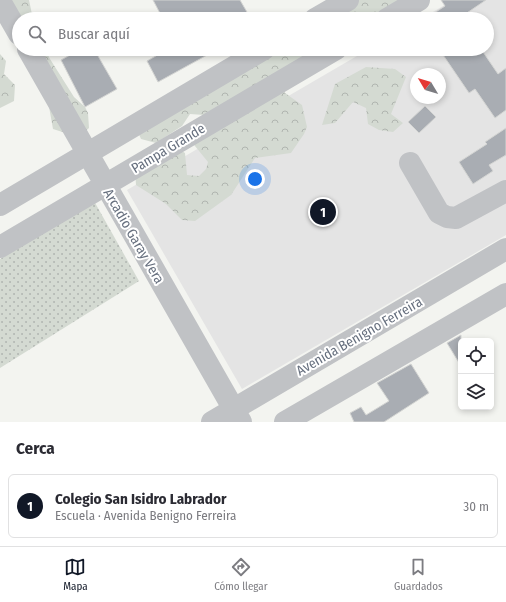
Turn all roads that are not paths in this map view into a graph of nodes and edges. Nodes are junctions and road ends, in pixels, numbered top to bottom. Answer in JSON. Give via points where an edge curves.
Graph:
{"nodes":[{"id":1,"x":348,"y":0,"type":"edge"},
{"id":2,"x":419,"y":0,"type":"edge"},
{"id":3,"x":0,"y":1,"type":"edge"},
{"id":4,"x":327,"y":12,"type":"edge"},
{"id":5,"x":399,"y":12,"type":"edge"},
{"id":6,"x":12,"y":22,"type":"edge"},
{"id":7,"x":32,"y":56,"type":"edge"},
{"id":8,"x":252,"y":56,"type":"edge"},
{"id":9,"x":324,"y":56,"type":"edge"},
{"id":10,"x":87,"y":152,"type":"junction"},
{"id":11,"x":410,"y":164,"type":"dead end"},
{"id":12,"x":105,"y":185,"type":"junction"},
{"id":13,"x":506,"y":191,"type":"edge"},
{"id":14,"x":0,"y":204,"type":"edge"},
{"id":15,"x":0,"y":247,"type":"edge"},
{"id":16,"x":506,"y":249,"type":"edge"},
{"id":17,"x":506,"y":294,"type":"edge"},
{"id":18,"x":238,"y":416,"type":"edge"},
{"id":19,"x":212,"y":422,"type":"edge"},
{"id":20,"x":285,"y":422,"type":"edge"}],
"edges":[{"from":1,"to":4,"type":"street"},
{"from":2,"to":5,"type":"street"},
{"from":3,"to":6,"type":"street"},
{"from":7,"to":10,"type":"street","name":"Arcadio Garay Vera"},
{"from":8,"to":10,"type":"street"},
{"from":9,"to":12,"type":"street","name":"Pampa Grande"},
{"from":10,"to":12,"type":"street","name":"Arcadio Garay Vera"},
{"from":10,"to":14,"type":"street"},
{"from":11,"to":13,"type":"street","via":[[439,214],[447,217],[456,218]]},
{"from":12,"to":15,"type":"street","name":"Pampa Grande"},
{"from":12,"to":18,"type":"street","name":"Arcadio Garay Vera"},
{"from":16,"to":18,"type":"street","name":"Avenida Benigno Ferreira"},
{"from":17,"to":20,"type":"street"},
{"from":18,"to":19,"type":"street","name":"Avenida Benigno Ferreira"}]}
